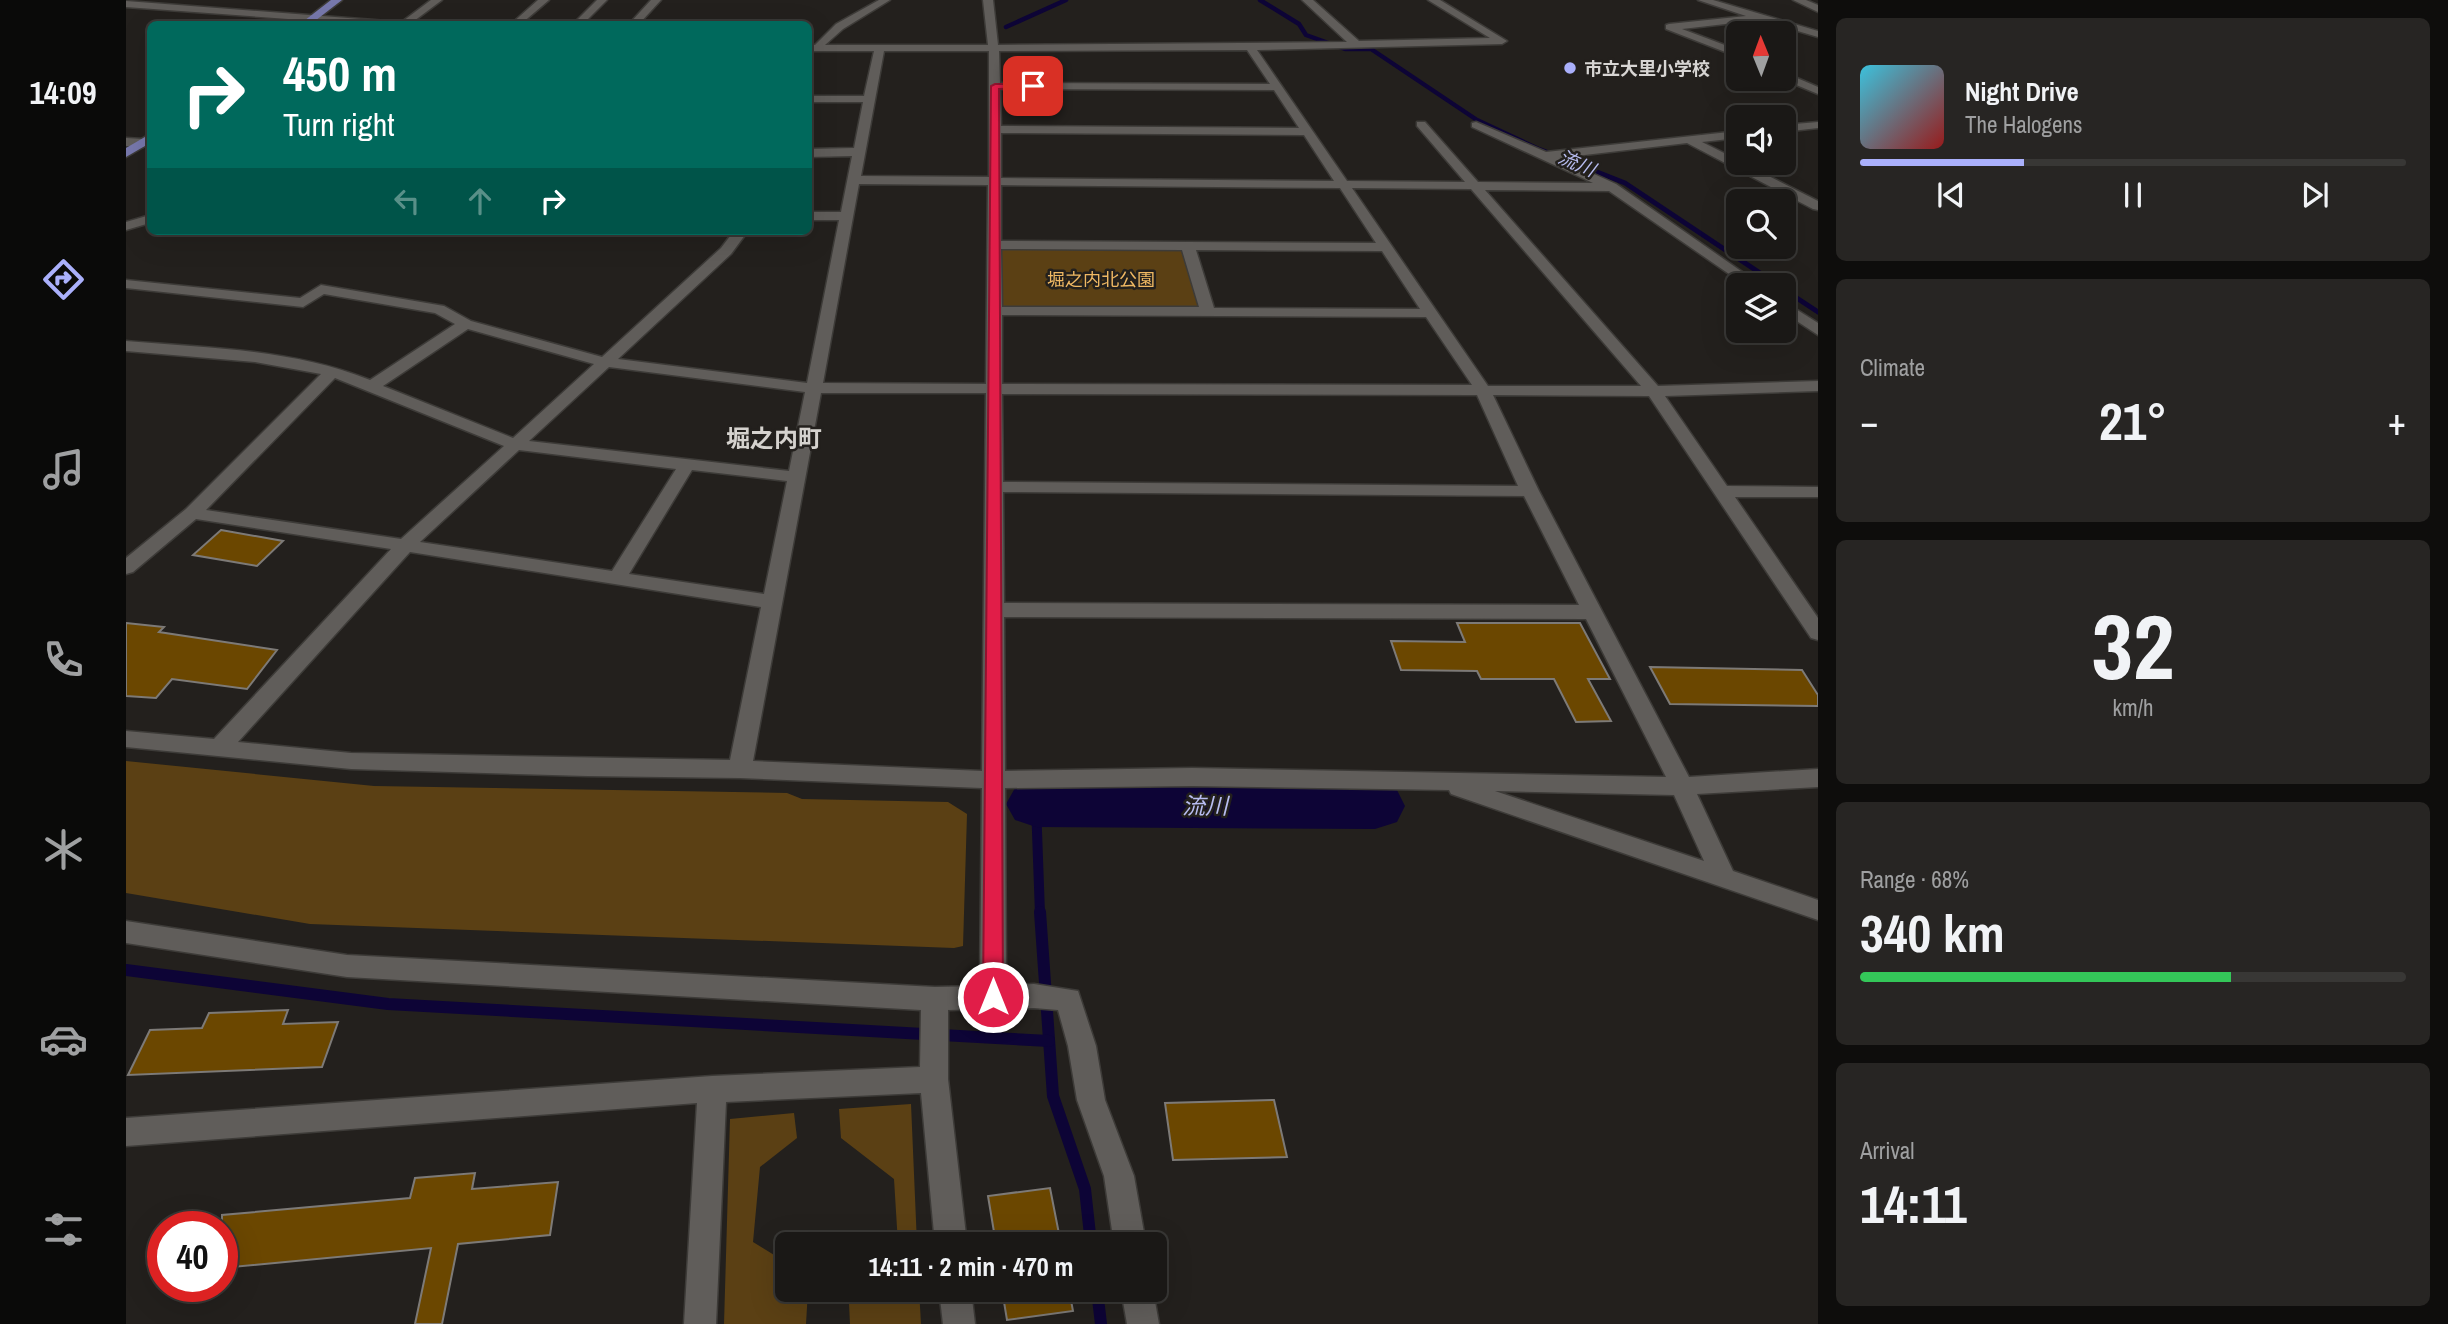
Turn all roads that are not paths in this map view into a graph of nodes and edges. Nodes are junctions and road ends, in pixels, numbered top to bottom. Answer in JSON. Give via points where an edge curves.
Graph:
{"nodes":[{"id":1,"x":337,"y":0,"type":"edge"},
{"id":2,"x":438,"y":0,"type":"edge"},
{"id":3,"x":544,"y":0,"type":"edge"},
{"id":4,"x":602,"y":0,"type":"edge"},
{"id":5,"x":656,"y":0,"type":"edge"},
{"id":6,"x":885,"y":0,"type":"edge"},
{"id":7,"x":988,"y":0,"type":"edge"},
{"id":8,"x":1307,"y":0,"type":"edge"},
{"id":9,"x":1433,"y":0,"type":"edge"},
{"id":10,"x":1729,"y":0,"type":"edge"},
{"id":11,"x":1798,"y":0,"type":"edge"},
{"id":12,"x":1706,"y":1,"type":"edge"},
{"id":13,"x":126,"y":4,"type":"edge"},
{"id":14,"x":150,"y":6,"type":"junction"},
{"id":15,"x":1818,"y":9,"type":"edge"},
{"id":16,"x":126,"y":16,"type":"edge"},
{"id":17,"x":1759,"y":17,"type":"junction"},
{"id":18,"x":298,"y":21,"type":"edge"},
{"id":19,"x":309,"y":21,"type":"edge"},
{"id":20,"x":408,"y":21,"type":"edge"},
{"id":21,"x":520,"y":21,"type":"edge"},
{"id":22,"x":581,"y":21,"type":"edge"},
{"id":23,"x":637,"y":21,"type":"edge"},
{"id":24,"x":1817,"y":33,"type":"edge"},
{"id":25,"x":1353,"y":46,"type":"junction"},
{"id":26,"x":993,"y":47,"type":"junction"},
{"id":27,"x":1250,"y":47,"type":"junction"},
{"id":28,"x":813,"y":48,"type":"edge"},
{"id":29,"x":879,"y":49,"type":"junction"},
{"id":30,"x":1726,"y":49,"type":"edge"},
{"id":31,"x":1796,"y":81,"type":"edge"},
{"id":32,"x":995,"y":86,"type":"junction"},
{"id":33,"x":1277,"y":87,"type":"junction"},
{"id":34,"x":1818,"y":91,"type":"edge"},
{"id":35,"x":812,"y":99,"type":"edge"},
{"id":36,"x":868,"y":99,"type":"junction"},
{"id":37,"x":1421,"y":124,"type":"dead end"},
{"id":38,"x":1476,"y":125,"type":"dead end"},
{"id":39,"x":1818,"y":125,"type":"edge"},
{"id":40,"x":1796,"y":128,"type":"edge"},
{"id":41,"x":994,"y":129,"type":"junction"},
{"id":42,"x":1307,"y":131,"type":"junction"},
{"id":43,"x":1726,"y":136,"type":"edge"},
{"id":44,"x":1690,"y":140,"type":"junction"},
{"id":45,"x":146,"y":141,"type":"edge"},
{"id":46,"x":126,"y":142,"type":"edge"},
{"id":47,"x":858,"y":152,"type":"junction"},
{"id":48,"x":126,"y":153,"type":"edge"},
{"id":49,"x":812,"y":153,"type":"edge"},
{"id":50,"x":1550,"y":156,"type":"junction"},
{"id":51,"x":853,"y":180,"type":"junction"},
{"id":52,"x":993,"y":181,"type":"junction"},
{"id":53,"x":1342,"y":184,"type":"junction"},
{"id":54,"x":1476,"y":186,"type":"junction"},
{"id":55,"x":1612,"y":187,"type":"junction"},
{"id":56,"x":1818,"y":206,"type":"edge"},
{"id":57,"x":812,"y":216,"type":"edge"},
{"id":58,"x":845,"y":216,"type":"junction"},
{"id":59,"x":147,"y":220,"type":"edge"},
{"id":60,"x":126,"y":226,"type":"edge"},
{"id":61,"x":738,"y":235,"type":"edge"},
{"id":62,"x":994,"y":245,"type":"junction"},
{"id":63,"x":1188,"y":246,"type":"junction"},
{"id":64,"x":1382,"y":247,"type":"junction"},
{"id":65,"x":1737,"y":273,"type":"edge"},
{"id":66,"x":126,"y":284,"type":"edge"},
{"id":67,"x":993,"y":312,"type":"junction"},
{"id":68,"x":1208,"y":313,"type":"junction"},
{"id":69,"x":1429,"y":313,"type":"junction"},
{"id":70,"x":1796,"y":314,"type":"edge"},
{"id":71,"x":466,"y":324,"type":"junction"},
{"id":72,"x":1818,"y":330,"type":"edge"},
{"id":73,"x":126,"y":346,"type":"edge"},
{"id":74,"x":604,"y":362,"type":"junction"},
{"id":75,"x":333,"y":371,"type":"junction"},
{"id":76,"x":1818,"y":386,"type":"edge"},
{"id":77,"x":370,"y":387,"type":"junction"},
{"id":78,"x":811,"y":388,"type":"junction"},
{"id":79,"x":992,"y":389,"type":"junction"},
{"id":80,"x":1482,"y":390,"type":"junction"},
{"id":81,"x":1654,"y":391,"type":"junction"},
{"id":82,"x":516,"y":446,"type":"junction"},
{"id":83,"x":687,"y":465,"type":"junction"},
{"id":84,"x":795,"y":477,"type":"junction"},
{"id":85,"x":993,"y":487,"type":"junction"},
{"id":86,"x":1530,"y":491,"type":"junction"},
{"id":87,"x":1723,"y":491,"type":"junction"},
{"id":88,"x":1818,"y":492,"type":"edge"},
{"id":89,"x":192,"y":513,"type":"junction"},
{"id":90,"x":406,"y":545,"type":"junction"},
{"id":91,"x":126,"y":568,"type":"edge"},
{"id":92,"x":617,"y":578,"type":"junction"},
{"id":93,"x":772,"y":601,"type":"junction"},
{"id":94,"x":995,"y":610,"type":"junction"},
{"id":95,"x":1810,"y":611,"type":"edge"},
{"id":96,"x":1591,"y":612,"type":"junction"},
{"id":97,"x":1818,"y":633,"type":"edge"},
{"id":98,"x":126,"y":739,"type":"edge"},
{"id":99,"x":218,"y":750,"type":"junction"},
{"id":100,"x":740,"y":769,"type":"junction"},
{"id":101,"x":1818,"y":778,"type":"edge"},
{"id":102,"x":992,"y":780,"type":"junction"},
{"id":103,"x":1438,"y":781,"type":"junction"},
{"id":104,"x":1682,"y":786,"type":"junction"},
{"id":105,"x":1723,"y":877,"type":"junction"},
{"id":106,"x":1818,"y":910,"type":"edge"},
{"id":107,"x":126,"y":932,"type":"edge"},
{"id":108,"x":993,"y":997,"type":"junction"},
{"id":109,"x":934,"y":1019,"type":"junction"},
{"id":110,"x":934,"y":1079,"type":"junction"},
{"id":111,"x":712,"y":1088,"type":"junction"},
{"id":112,"x":126,"y":1132,"type":"edge"},
{"id":113,"x":950,"y":1232,"type":"edge"},
{"id":114,"x":1128,"y":1232,"type":"edge"},
{"id":115,"x":957,"y":1302,"type":"edge"},
{"id":116,"x":1139,"y":1302,"type":"edge"},
{"id":117,"x":700,"y":1324,"type":"edge"},
{"id":118,"x":959,"y":1324,"type":"edge"},
{"id":119,"x":1143,"y":1324,"type":"edge"}],
"edges":[{"from":1,"to":19,"type":"main road"},
{"from":2,"to":20,"type":"street"},
{"from":3,"to":21,"type":"street"},
{"from":4,"to":22,"type":"street"},
{"from":5,"to":23,"type":"street"},
{"from":6,"to":28,"type":"street","via":[[834,28]]},
{"from":7,"to":26,"type":"street"},
{"from":8,"to":25,"type":"street"},
{"from":9,"to":25,"type":"street","via":[[1502,41]]},
{"from":10,"to":12,"type":"street"},
{"from":11,"to":15,"type":"street"},
{"from":12,"to":17,"type":"street"},
{"from":13,"to":14,"type":"street"},
{"from":14,"to":16,"type":"street"},
{"from":14,"to":18,"type":"street"},
{"from":17,"to":24,"type":"street"},
{"from":17,"to":30,"type":"street","via":[[1669,27]]},
{"from":25,"to":27,"type":"street"},
{"from":26,"to":27,"type":"street"},
{"from":26,"to":29,"type":"street"},
{"from":26,"to":32,"type":"street"},
{"from":27,"to":33,"type":"street"},
{"from":28,"to":29,"type":"street"},
{"from":29,"to":36,"type":"street"},
{"from":31,"to":34,"type":"street"},
{"from":32,"to":33,"type":"street"},
{"from":32,"to":41,"type":"street"},
{"from":33,"to":42,"type":"street"},
{"from":35,"to":36,"type":"street"},
{"from":36,"to":47,"type":"street"},
{"from":37,"to":54,"type":"street"},
{"from":38,"to":50,"type":"street"},
{"from":39,"to":40,"type":"street"},
{"from":41,"to":42,"type":"street"},
{"from":41,"to":52,"type":"street"},
{"from":42,"to":53,"type":"street"},
{"from":43,"to":44,"type":"street"},
{"from":44,"to":50,"type":"street"},
{"from":44,"to":56,"type":"street"},
{"from":45,"to":46,"type":"street"},
{"from":45,"to":48,"type":"main road"},
{"from":47,"to":49,"type":"street"},
{"from":47,"to":51,"type":"street"},
{"from":50,"to":55,"type":"street"},
{"from":51,"to":52,"type":"street"},
{"from":51,"to":58,"type":"street"},
{"from":52,"to":53,"type":"street"},
{"from":52,"to":62,"type":"street"},
{"from":53,"to":54,"type":"street"},
{"from":53,"to":64,"type":"street"},
{"from":54,"to":55,"type":"street"},
{"from":54,"to":81,"type":"street"},
{"from":55,"to":65,"type":"street"},
{"from":57,"to":58,"type":"street"},
{"from":58,"to":78,"type":"street"},
{"from":59,"to":60,"type":"street"},
{"from":61,"to":74,"type":"street"},
{"from":62,"to":63,"type":"street"},
{"from":62,"to":67,"type":"street"},
{"from":63,"to":64,"type":"street"},
{"from":63,"to":68,"type":"street"},
{"from":64,"to":69,"type":"street"},
{"from":66,"to":71,"type":"street","via":[[303,303],[321,289],[439,309]]},
{"from":67,"to":68,"type":"street"},
{"from":67,"to":79,"type":"street"},
{"from":68,"to":69,"type":"street"},
{"from":69,"to":80,"type":"street"},
{"from":70,"to":72,"type":"street"},
{"from":71,"to":74,"type":"street"},
{"from":71,"to":77,"type":"street"},
{"from":73,"to":75,"type":"street","via":[[255,357]]},
{"from":74,"to":78,"type":"street"},
{"from":74,"to":82,"type":"street"},
{"from":75,"to":77,"type":"street"},
{"from":75,"to":89,"type":"street"},
{"from":76,"to":81,"type":"street"},
{"from":77,"to":82,"type":"street"},
{"from":78,"to":79,"type":"street"},
{"from":78,"to":84,"type":"street"},
{"from":79,"to":80,"type":"street"},
{"from":79,"to":85,"type":"street"},
{"from":80,"to":81,"type":"street"},
{"from":80,"to":86,"type":"street"},
{"from":81,"to":87,"type":"street"},
{"from":82,"to":83,"type":"street"},
{"from":82,"to":90,"type":"street"},
{"from":83,"to":84,"type":"street"},
{"from":83,"to":92,"type":"street"},
{"from":84,"to":93,"type":"street"},
{"from":85,"to":86,"type":"street"},
{"from":85,"to":94,"type":"street"},
{"from":86,"to":96,"type":"street"},
{"from":87,"to":88,"type":"street"},
{"from":87,"to":95,"type":"street"},
{"from":89,"to":90,"type":"street"},
{"from":89,"to":91,"type":"street"},
{"from":90,"to":92,"type":"street"},
{"from":90,"to":99,"type":"street"},
{"from":92,"to":93,"type":"street"},
{"from":93,"to":100,"type":"street"},
{"from":94,"to":96,"type":"street"},
{"from":94,"to":102,"type":"street"},
{"from":95,"to":97,"type":"street"},
{"from":96,"to":104,"type":"street"},
{"from":98,"to":99,"type":"street"},
{"from":99,"to":100,"type":"street","via":[[351,761]]},
{"from":100,"to":102,"type":"street"},
{"from":101,"to":104,"type":"street"},
{"from":102,"to":103,"type":"street"},
{"from":102,"to":108,"type":"street"},
{"from":103,"to":104,"type":"street"},
{"from":103,"to":105,"type":"street"},
{"from":104,"to":105,"type":"street"},
{"from":105,"to":106,"type":"street"},
{"from":107,"to":109,"type":"street","via":[[347,966]]},
{"from":108,"to":109,"type":"street"},
{"from":108,"to":114,"type":"street","via":[[1068,999],[1091,1100],[1119,1176]]},
{"from":109,"to":110,"type":"street"},
{"from":110,"to":111,"type":"street"},
{"from":110,"to":113,"type":"street"},
{"from":111,"to":112,"type":"street"},
{"from":111,"to":117,"type":"street"},
{"from":115,"to":118,"type":"street"},
{"from":116,"to":119,"type":"street"}]}
